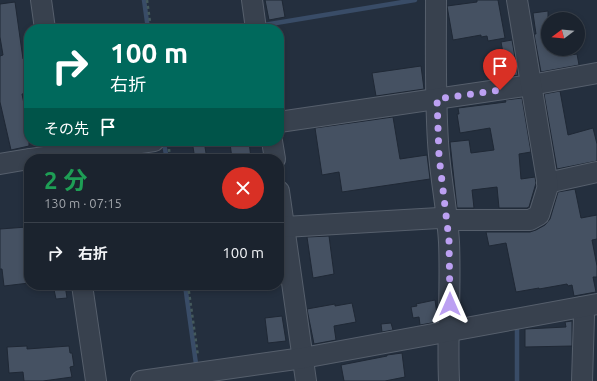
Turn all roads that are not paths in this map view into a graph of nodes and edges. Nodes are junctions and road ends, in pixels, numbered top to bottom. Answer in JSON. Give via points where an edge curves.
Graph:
{"nodes":[{"id":1,"x":41,"y":0,"type":"edge"},
{"id":2,"x":252,"y":0,"type":"edge"},
{"id":3,"x":436,"y":0,"type":"edge"},
{"id":4,"x":517,"y":0,"type":"edge"},
{"id":5,"x":44,"y":24,"type":"edge"},
{"id":6,"x":255,"y":24,"type":"edge"},
{"id":7,"x":597,"y":73,"type":"edge"},
{"id":8,"x":531,"y":85,"type":"junction"},
{"id":9,"x":437,"y":99,"type":"junction"},
{"id":10,"x":284,"y":121,"type":"edge"},
{"id":11,"x":108,"y":146,"type":"edge"},
{"id":12,"x":63,"y":151,"type":"edge"},
{"id":13,"x":51,"y":154,"type":"edge"},
{"id":14,"x":24,"y":160,"type":"edge"},
{"id":15,"x":0,"y":164,"type":"edge"},
{"id":16,"x":597,"y":172,"type":"edge"},
{"id":17,"x":547,"y":183,"type":"junction"},
{"id":18,"x":447,"y":219,"type":"junction"},
{"id":19,"x":284,"y":227,"type":"joint"},
{"id":20,"x":83,"y":290,"type":"edge"},
{"id":21,"x":589,"y":305,"type":"edge"},
{"id":22,"x":448,"y":331,"type":"junction"},
{"id":23,"x":303,"y":358,"type":"junction"},
{"id":24,"x":96,"y":381,"type":"edge"},
{"id":25,"x":141,"y":381,"type":"edge"},
{"id":26,"x":306,"y":381,"type":"edge"},
{"id":27,"x":449,"y":381,"type":"edge"},
{"id":28,"x":582,"y":381,"type":"edge"}],
"edges":[{"from":1,"to":5,"type":"street"},
{"from":2,"to":6,"type":"street"},
{"from":3,"to":9,"type":"street"},
{"from":4,"to":8,"type":"street"},
{"from":7,"to":8,"type":"street"},
{"from":8,"to":9,"type":"street"},
{"from":8,"to":17,"type":"street"},
{"from":9,"to":10,"type":"street"},
{"from":9,"to":18,"type":"street","via":[[438,150]]},
{"from":11,"to":12,"type":"street"},
{"from":12,"to":13,"type":"street"},
{"from":14,"to":15,"type":"street"},
{"from":16,"to":17,"type":"street"},
{"from":17,"to":18,"type":"street","via":[[539,215],[530,220]]},
{"from":18,"to":19,"type":"street"},
{"from":18,"to":22,"type":"street","via":[[450,256]]},
{"from":19,"to":23,"type":"street"},
{"from":20,"to":24,"type":"street"},
{"from":21,"to":22,"type":"street"},
{"from":21,"to":28,"type":"street","via":[[584,317]]},
{"from":22,"to":23,"type":"street"},
{"from":22,"to":27,"type":"street"},
{"from":23,"to":25,"type":"street"},
{"from":23,"to":26,"type":"street"}]}
